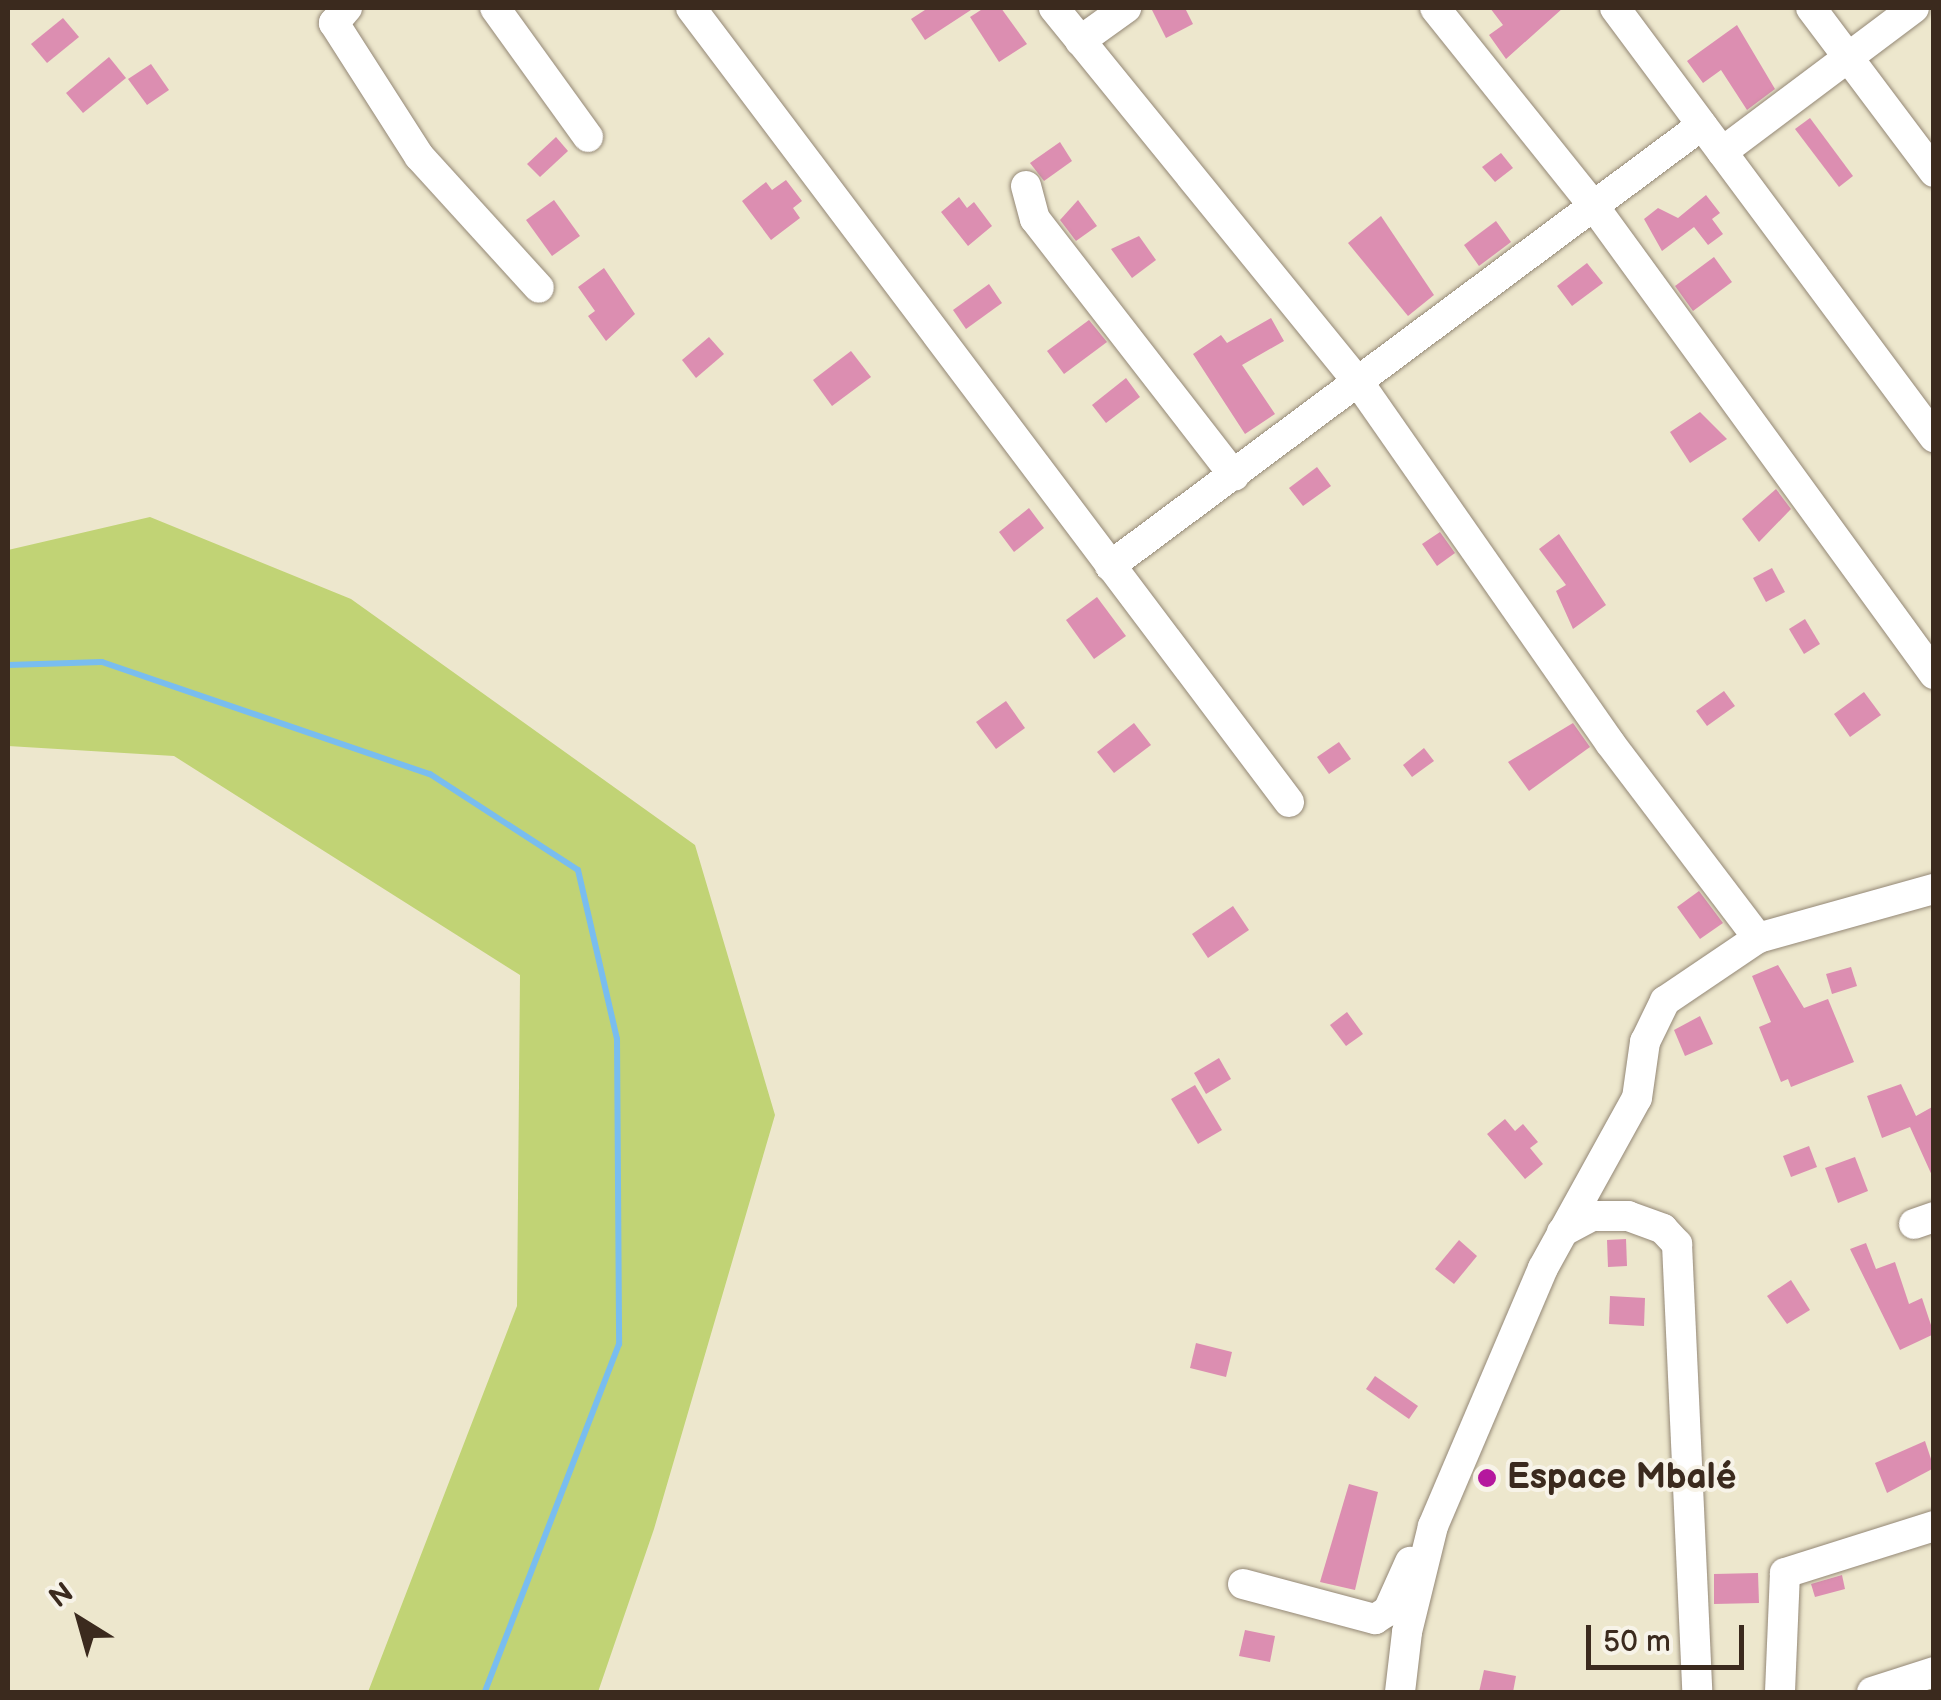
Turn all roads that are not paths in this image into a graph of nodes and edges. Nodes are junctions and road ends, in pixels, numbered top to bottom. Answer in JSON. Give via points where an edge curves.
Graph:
{"nodes":[{"id":1,"x":347,"y":8,"type":"edge"},
{"id":2,"x":495,"y":8,"type":"edge"},
{"id":3,"x":691,"y":8,"type":"edge"},
{"id":4,"x":1054,"y":8,"type":"edge"},
{"id":5,"x":1126,"y":8,"type":"edge"},
{"id":6,"x":1435,"y":8,"type":"edge"},
{"id":7,"x":1615,"y":8,"type":"edge"},
{"id":8,"x":1811,"y":8,"type":"edge"},
{"id":9,"x":1914,"y":8,"type":"edge"},
{"id":10,"x":1080,"y":41,"type":"junction"},
{"id":11,"x":1847,"y":57,"type":"junction"},
{"id":12,"x":1702,"y":124,"type":"junction"},
{"id":13,"x":588,"y":136,"type":"dead end"},
{"id":14,"x":1722,"y":152,"type":"junction"},
{"id":15,"x":1934,"y":172,"type":"edge"},
{"id":16,"x":1026,"y":186,"type":"dead end"},
{"id":17,"x":1594,"y":205,"type":"junction"},
{"id":18,"x":539,"y":288,"type":"dead end"},
{"id":19,"x":1360,"y":383,"type":"junction"},
{"id":20,"x":1934,"y":437,"type":"edge"},
{"id":21,"x":1234,"y":476,"type":"junction"},
{"id":22,"x":1110,"y":566,"type":"junction"},
{"id":23,"x":1934,"y":674,"type":"edge"},
{"id":24,"x":1289,"y":802,"type":"dead end"},
{"id":25,"x":1934,"y":890,"type":"edge"},
{"id":26,"x":1758,"y":938,"type":"junction"},
{"id":27,"x":1562,"y":1232,"type":"junction"},
{"id":28,"x":1434,"y":1526,"type":"junction"},
{"id":29,"x":1934,"y":1526,"type":"edge"},
{"id":30,"x":1242,"y":1584,"type":"dead end"},
{"id":31,"x":1934,"y":1672,"type":"edge"},
{"id":32,"x":1400,"y":1692,"type":"edge"},
{"id":33,"x":1697,"y":1692,"type":"edge"},
{"id":34,"x":1780,"y":1692,"type":"edge"},
{"id":35,"x":1872,"y":1692,"type":"edge"}],
"edges":[{"from":1,"to":18,"type":"street","via":[[334,23],[419,156]]},
{"from":2,"to":13,"type":"street"},
{"from":3,"to":22,"type":"street"},
{"from":4,"to":10,"type":"street"},
{"from":5,"to":10,"type":"street"},
{"from":6,"to":17,"type":"street"},
{"from":7,"to":12,"type":"street"},
{"from":8,"to":11,"type":"street"},
{"from":9,"to":11,"type":"street"},
{"from":10,"to":19,"type":"street"},
{"from":11,"to":14,"type":"street"},
{"from":11,"to":15,"type":"street"},
{"from":12,"to":14,"type":"street"},
{"from":12,"to":17,"type":"street"},
{"from":14,"to":20,"type":"street"},
{"from":16,"to":21,"type":"street","via":[[1034,220]]},
{"from":17,"to":19,"type":"street"},
{"from":17,"to":23,"type":"street"},
{"from":19,"to":21,"type":"street"},
{"from":19,"to":26,"type":"street","via":[[1610,743]]},
{"from":21,"to":22,"type":"street"},
{"from":22,"to":24,"type":"street"},
{"from":25,"to":26,"type":"street"},
{"from":26,"to":27,"type":"street","via":[[1665,1001],[1645,1042],[1637,1098]]},
{"from":27,"to":28,"type":"street"},
{"from":27,"to":33,"type":"street","via":[[1592,1216],[1628,1216],[1662,1229],[1677,1244]]},
{"from":28,"to":30,"type":"street","via":[[1382,1618]]},
{"from":28,"to":32,"type":"street","via":[[1407,1632]]},
{"from":29,"to":34,"type":"street","via":[[1785,1573]]},
{"from":31,"to":35,"type":"street"}]}
